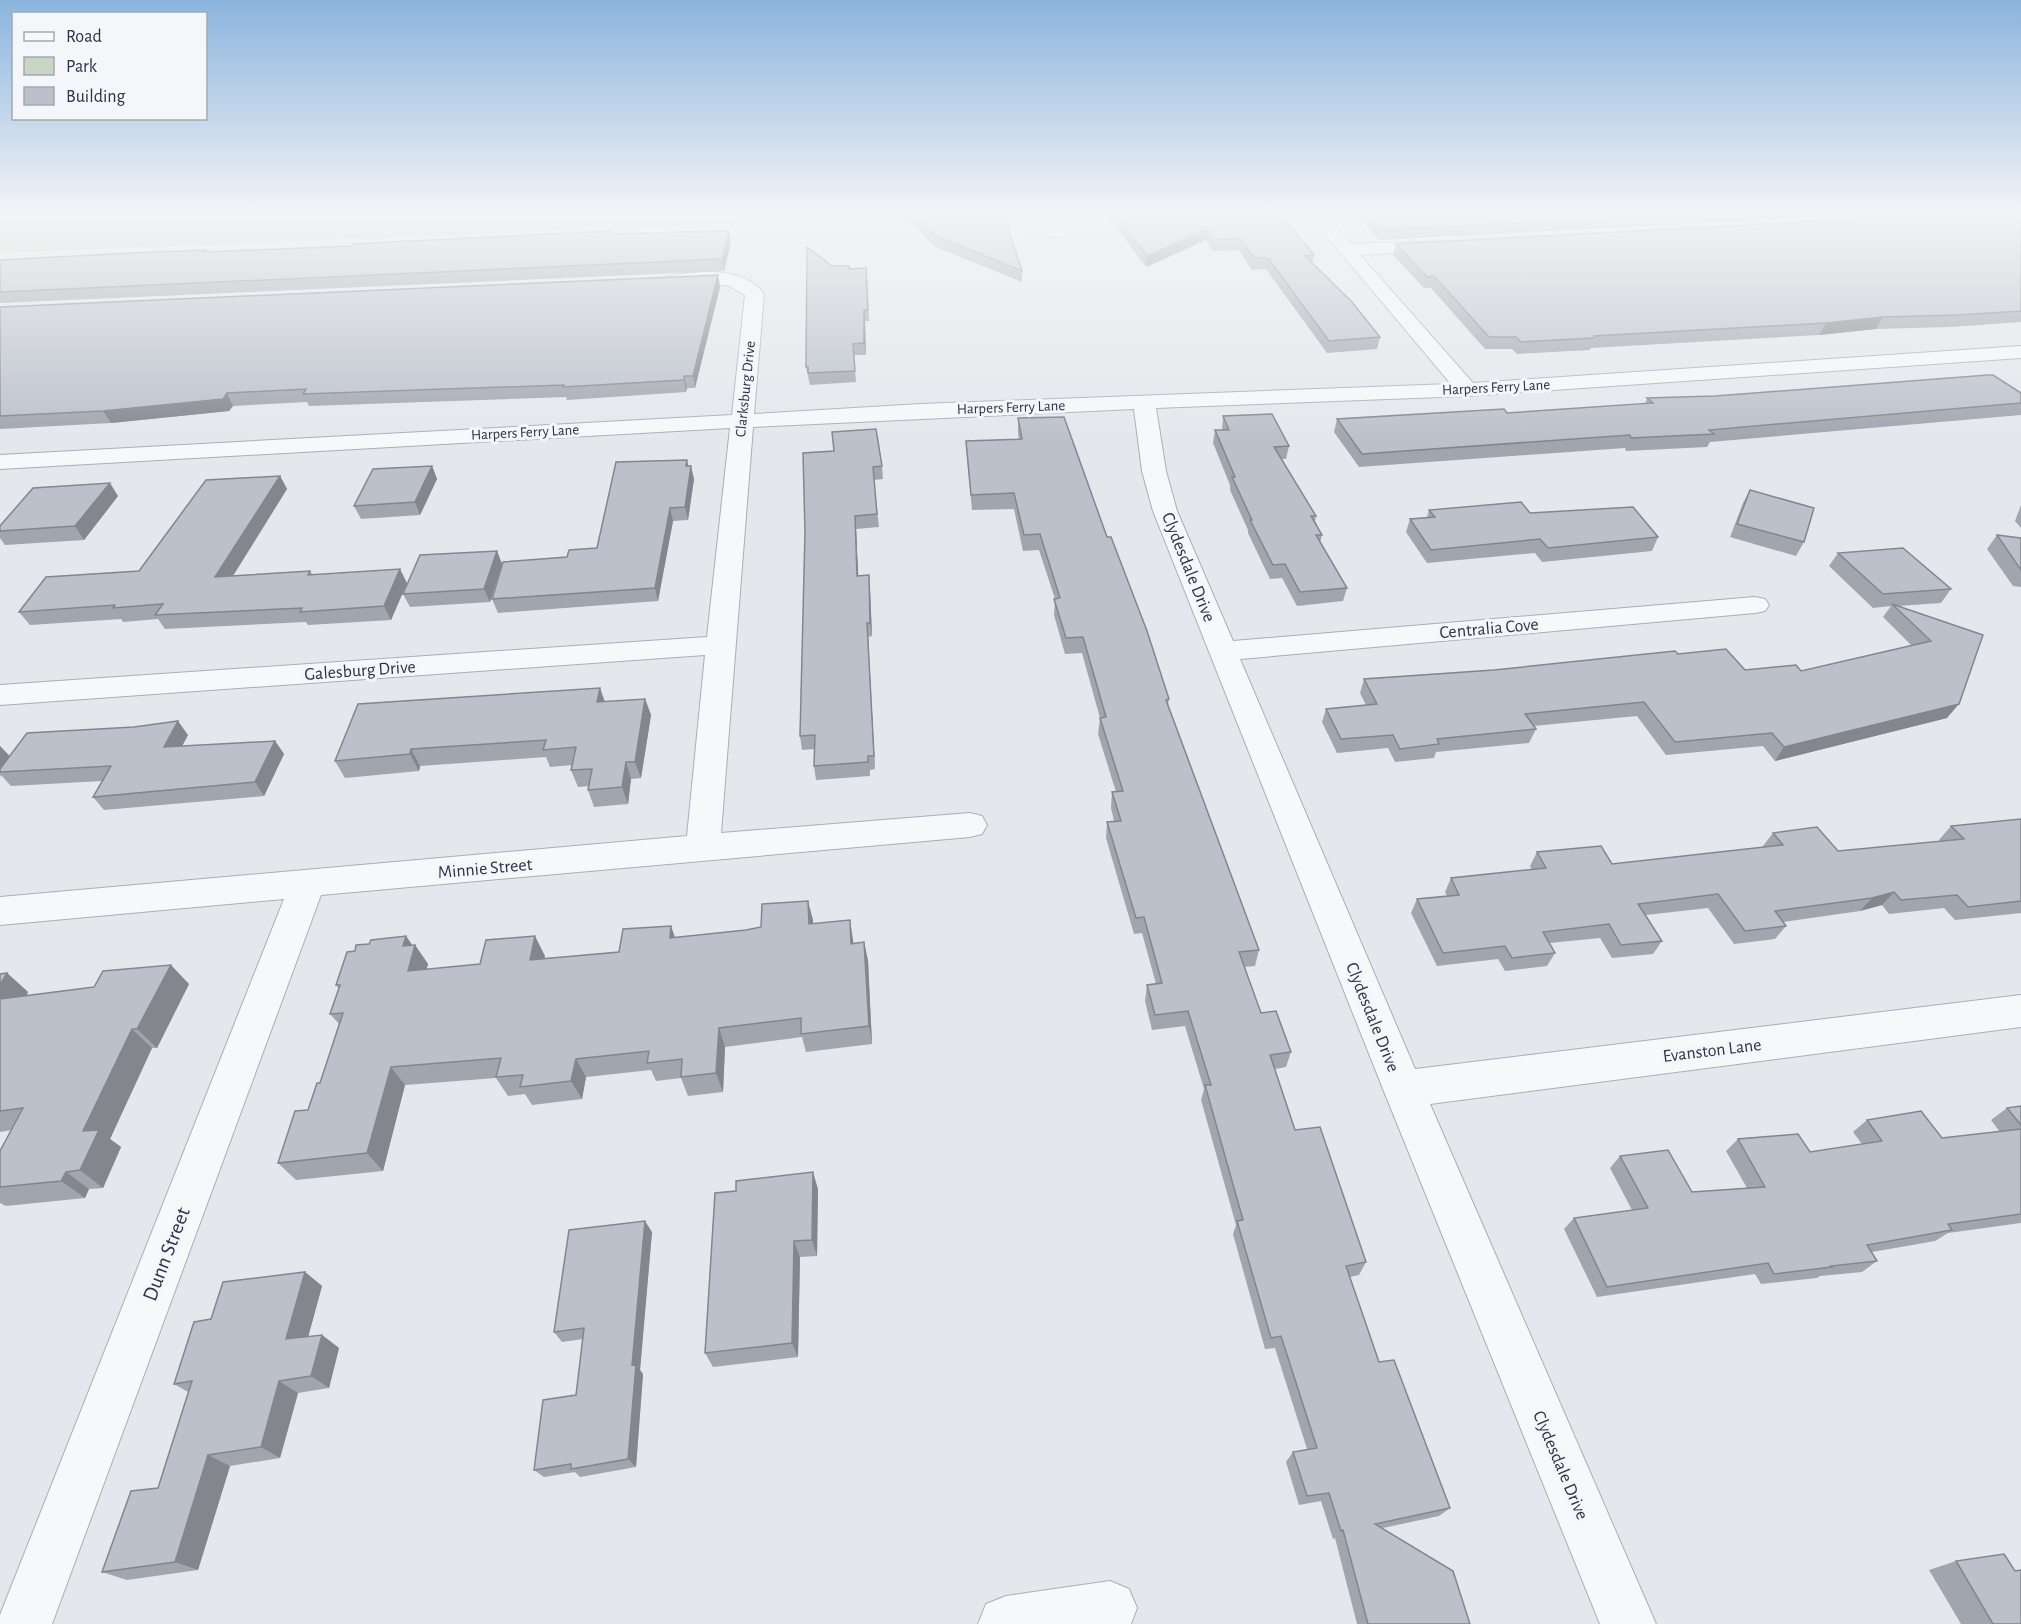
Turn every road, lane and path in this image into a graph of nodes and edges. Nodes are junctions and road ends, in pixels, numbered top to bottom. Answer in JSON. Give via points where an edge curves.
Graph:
{"nodes":[{"id":1,"x":751,"y":290,"type":"edge"},
{"id":2,"x":1380,"y":290,"type":"edge"},
{"id":3,"x":2021,"y":352,"type":"edge"},
{"id":4,"x":1467,"y":390,"type":"junction"},
{"id":5,"x":1144,"y":402,"type":"junction"},
{"id":6,"x":742,"y":420,"type":"junction"},
{"id":7,"x":0,"y":462,"type":"edge"},
{"id":8,"x":1755,"y":605,"type":"dead end"},
{"id":9,"x":720,"y":645,"type":"junction"},
{"id":10,"x":1224,"y":651,"type":"junction"},
{"id":11,"x":0,"y":695,"type":"edge"},
{"id":12,"x":970,"y":825,"type":"dead end"},
{"id":13,"x":702,"y":847,"type":"junction"},
{"id":14,"x":307,"y":885,"type":"junction"},
{"id":15,"x":0,"y":911,"type":"edge"},
{"id":16,"x":2021,"y":1011,"type":"edge"},
{"id":17,"x":1402,"y":1089,"type":"junction"},
{"id":18,"x":1110,"y":1608,"type":"dead end"},
{"id":19,"x":24,"y":1624,"type":"edge"},
{"id":20,"x":1006,"y":1624,"type":"edge"},
{"id":21,"x":1628,"y":1624,"type":"edge"}],
"edges":[{"from":1,"to":6,"type":"street","name":"Clarksburg Drive","via":[[755,294]]},
{"from":2,"to":4,"type":"street"},
{"from":3,"to":4,"type":"street","name":"Harpers Ferry Lane"},
{"from":4,"to":5,"type":"street","name":"Harpers Ferry Lane"},
{"from":5,"to":6,"type":"street","name":"Harpers Ferry Lane"},
{"from":5,"to":10,"type":"street","name":"Clydesdale Drive","via":[[1154,471],[1165,511]]},
{"from":6,"to":7,"type":"street","name":"Harpers Ferry Lane"},
{"from":6,"to":9,"type":"street","name":"Clarksburg Drive"},
{"from":8,"to":10,"type":"street","name":"Centralia Cove"},
{"from":9,"to":11,"type":"street","name":"Galesburg Drive"},
{"from":9,"to":13,"type":"street","name":"Clarksburg Drive"},
{"from":10,"to":17,"type":"street","name":"Clydesdale Drive"},
{"from":12,"to":13,"type":"street","name":"Minnie Street"},
{"from":13,"to":14,"type":"street","name":"Minnie Street"},
{"from":14,"to":15,"type":"street","name":"Minnie Street"},
{"from":14,"to":19,"type":"street","name":"Dunn Street"},
{"from":16,"to":17,"type":"street","name":"Evanston Lane"},
{"from":17,"to":21,"type":"street","name":"Clydesdale Drive"},
{"from":18,"to":20,"type":"street"}]}
